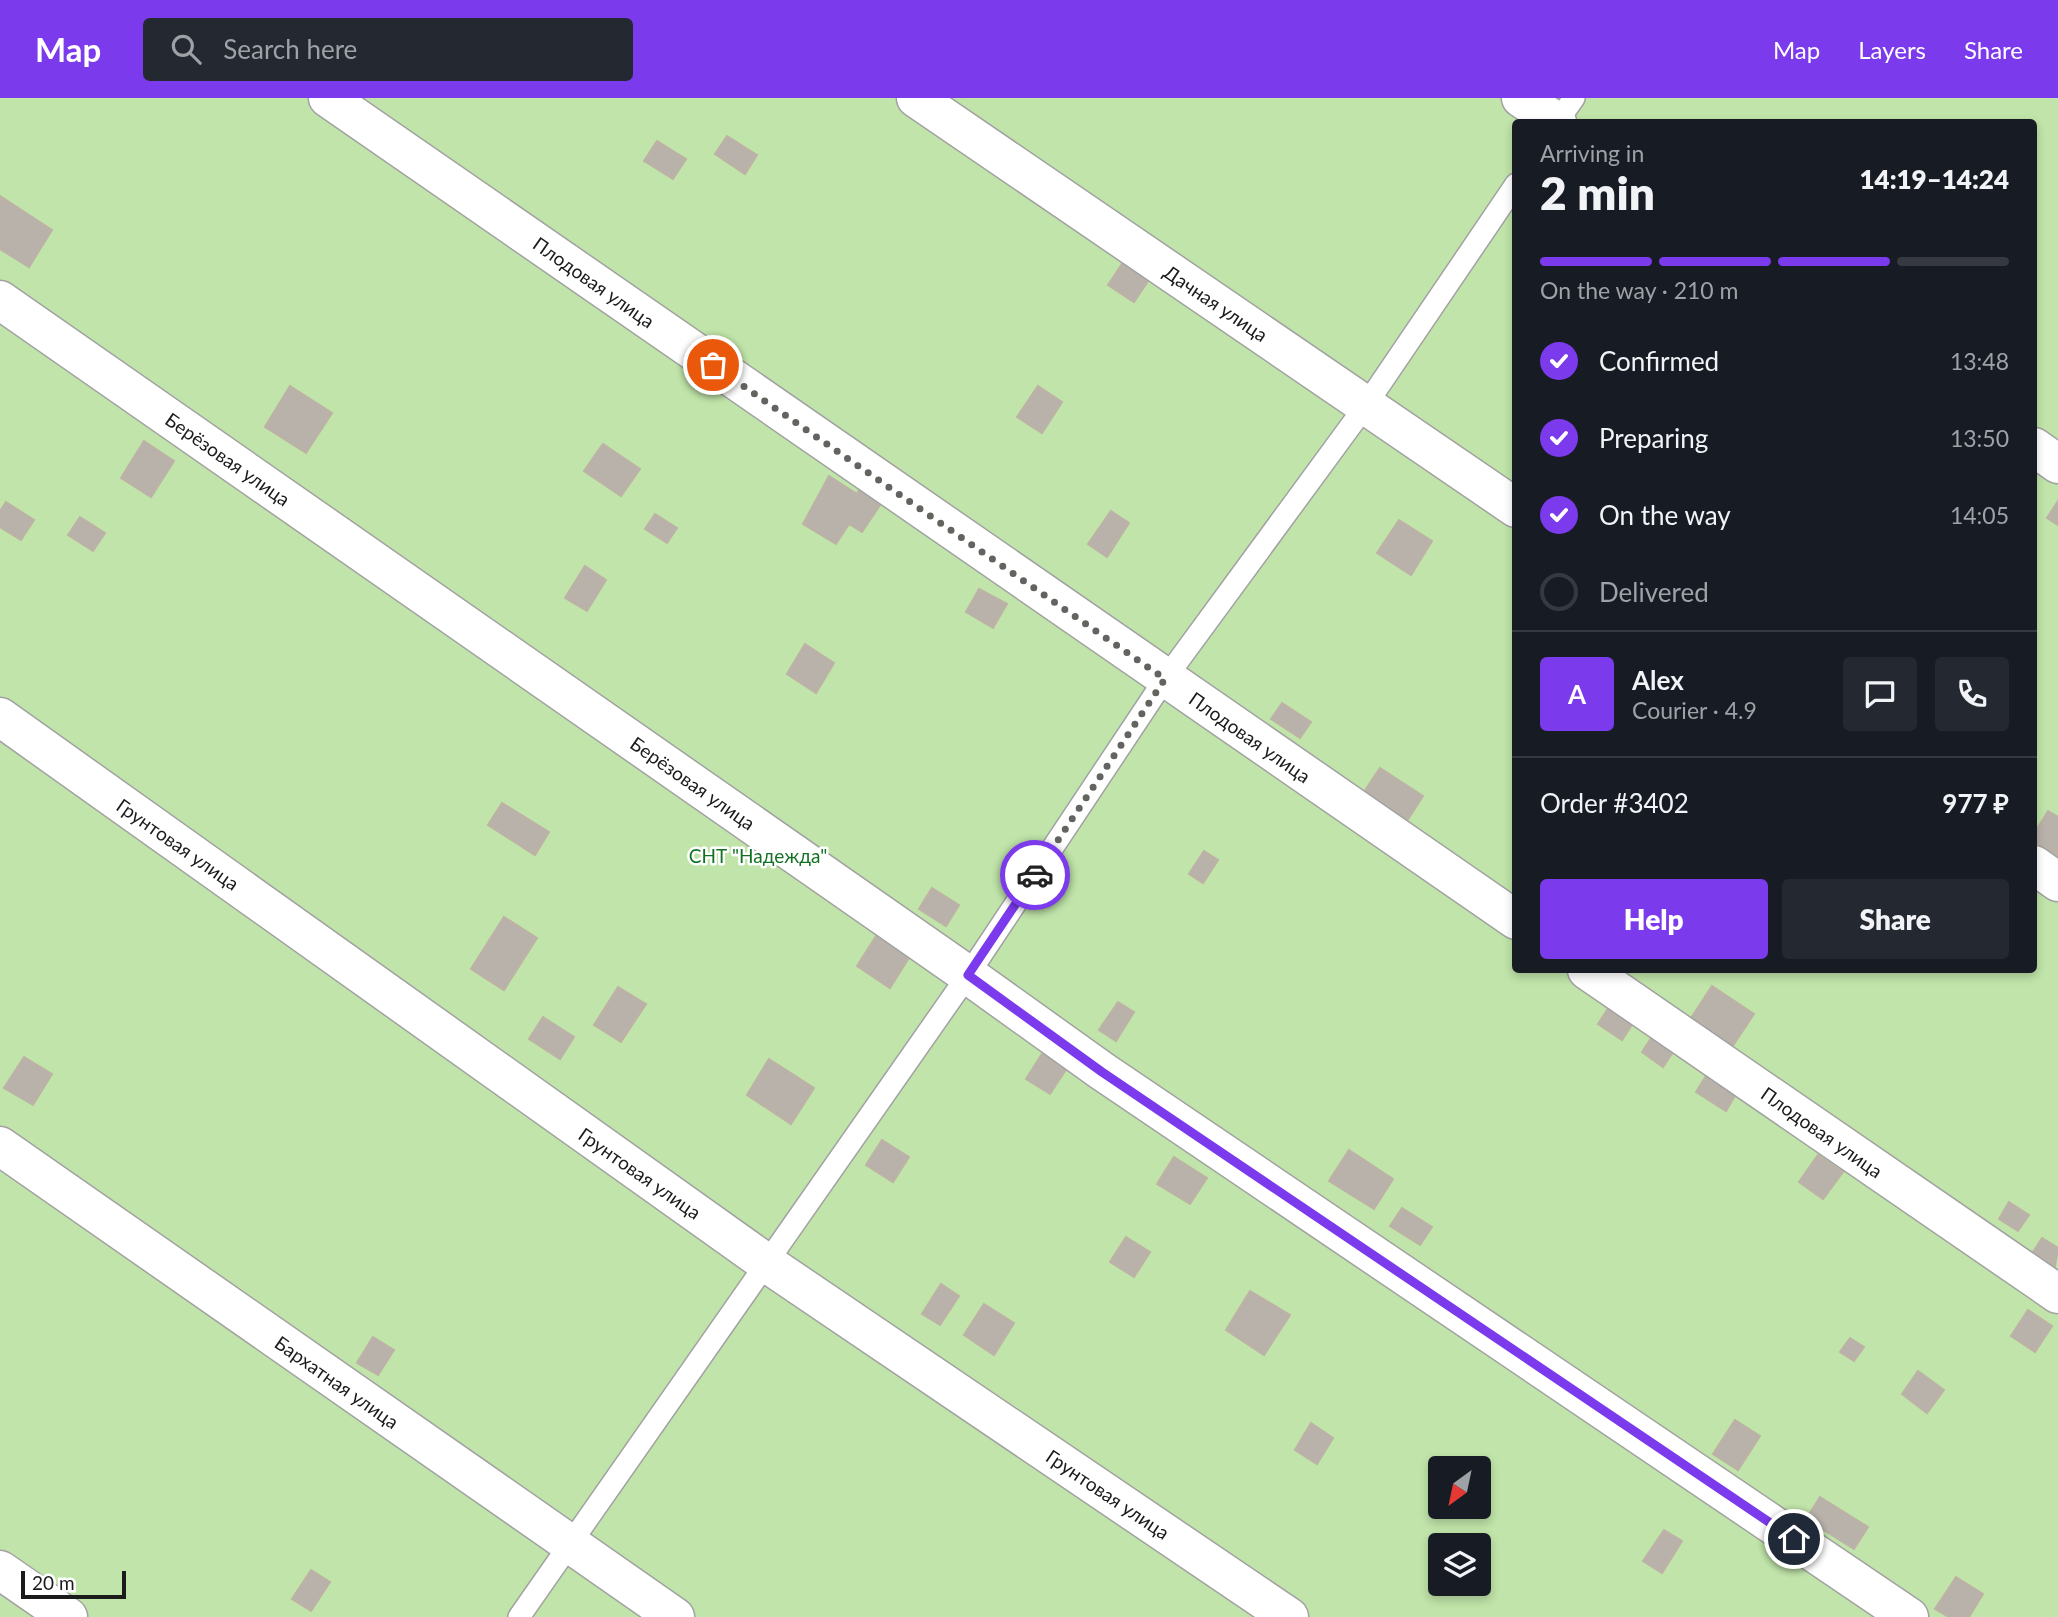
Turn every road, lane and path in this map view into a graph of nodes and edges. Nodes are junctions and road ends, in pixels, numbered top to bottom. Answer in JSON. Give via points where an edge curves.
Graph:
{"nodes":[{"id":1,"x":328,"y":98,"type":"edge"},
{"id":2,"x":916,"y":98,"type":"edge"},
{"id":3,"x":1521,"y":98,"type":"edge"},
{"id":4,"x":1574,"y":98,"type":"edge"},
{"id":5,"x":1552,"y":119,"type":"edge"},
{"id":6,"x":1559,"y":119,"type":"edge"},
{"id":7,"x":1512,"y":190,"type":"edge"},
{"id":8,"x":0,"y":300,"type":"edge"},
{"id":9,"x":1366,"y":405,"type":"junction"},
{"id":10,"x":2037,"y":449,"type":"edge"},
{"id":11,"x":2058,"y":464,"type":"edge"},
{"id":12,"x":1512,"y":505,"type":"edge"},
{"id":13,"x":1165,"y":679,"type":"junction"},
{"id":14,"x":0,"y":717,"type":"edge"},
{"id":15,"x":2037,"y":867,"type":"edge"},
{"id":16,"x":2058,"y":882,"type":"edge"},
{"id":17,"x":1512,"y":917,"type":"edge"},
{"id":18,"x":1591,"y":973,"type":"edge"},
{"id":19,"x":968,"y":975,"type":"junction"},
{"id":20,"x":0,"y":1146,"type":"edge"},
{"id":21,"x":765,"y":1262,"type":"junction"},
{"id":22,"x":2058,"y":1294,"type":"edge"},
{"id":23,"x":569,"y":1545,"type":"junction"},
{"id":24,"x":0,"y":1570,"type":"edge"},
{"id":25,"x":68,"y":1617,"type":"edge"},
{"id":26,"x":519,"y":1617,"type":"edge"},
{"id":27,"x":675,"y":1617,"type":"edge"},
{"id":28,"x":1289,"y":1617,"type":"edge"},
{"id":29,"x":1909,"y":1617,"type":"edge"}],
"edges":[{"from":1,"to":13,"type":"street","name":"Плодовая улица"},
{"from":2,"to":9,"type":"street","name":"Дачная улица"},
{"from":3,"to":5,"type":"street"},
{"from":4,"to":6,"type":"lane"},
{"from":7,"to":9,"type":"lane"},
{"from":8,"to":19,"type":"street","name":"Берёзовая улица"},
{"from":9,"to":12,"type":"street","name":"Дачная улица"},
{"from":9,"to":13,"type":"lane"},
{"from":10,"to":11,"type":"street"},
{"from":13,"to":17,"type":"street","name":"Плодовая улица"},
{"from":13,"to":19,"type":"lane"},
{"from":14,"to":21,"type":"street","name":"Грунтовая улица"},
{"from":15,"to":16,"type":"street"},
{"from":18,"to":22,"type":"street","name":"Плодовая улица"},
{"from":19,"to":21,"type":"lane"},
{"from":19,"to":29,"type":"street","name":"Берёзовая улица","via":[[1102,1072]]},
{"from":20,"to":23,"type":"street","name":"Бархатная улица"},
{"from":21,"to":23,"type":"lane"},
{"from":21,"to":28,"type":"street","name":"Грунтовая улица"},
{"from":23,"to":26,"type":"lane"},
{"from":23,"to":27,"type":"street","name":"Бархатная улица"},
{"from":24,"to":25,"type":"street"}]}
